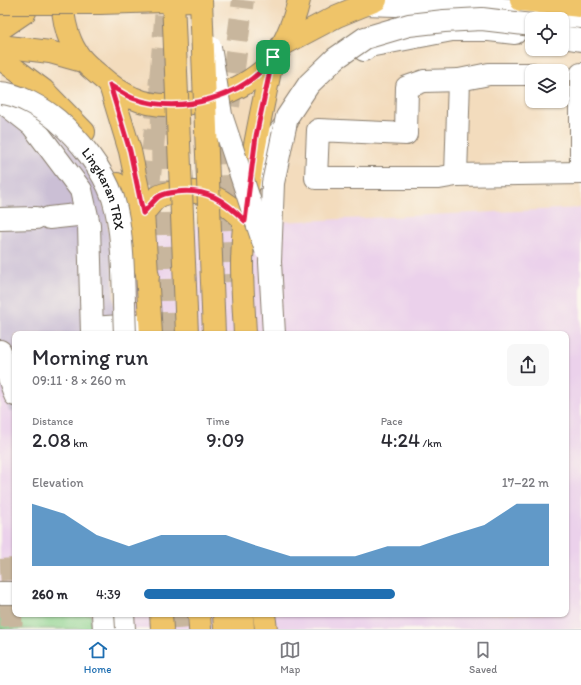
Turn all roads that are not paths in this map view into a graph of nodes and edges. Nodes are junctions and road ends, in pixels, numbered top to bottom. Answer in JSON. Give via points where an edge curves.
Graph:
{"nodes":[{"id":1,"x":30,"y":0,"type":"edge"},
{"id":2,"x":62,"y":0,"type":"edge"},
{"id":3,"x":173,"y":0,"type":"edge"},
{"id":4,"x":195,"y":0,"type":"edge"},
{"id":5,"x":202,"y":0,"type":"edge"},
{"id":6,"x":299,"y":0,"type":"edge"},
{"id":7,"x":521,"y":0,"type":"edge"},
{"id":8,"x":370,"y":2,"type":"edge"},
{"id":9,"x":0,"y":3,"type":"edge"},
{"id":10,"x":424,"y":6,"type":"junction"},
{"id":11,"x":581,"y":6,"type":"edge"},
{"id":12,"x":581,"y":17,"type":"edge"},
{"id":13,"x":525,"y":24,"type":"edge"},
{"id":14,"x":569,"y":28,"type":"edge"},
{"id":15,"x":0,"y":29,"type":"edge"},
{"id":16,"x":581,"y":29,"type":"edge"},
{"id":17,"x":452,"y":30,"type":"junction"},
{"id":18,"x":525,"y":33,"type":"edge"},
{"id":19,"x":569,"y":38,"type":"edge"},
{"id":20,"x":581,"y":40,"type":"edge"},
{"id":21,"x":0,"y":46,"type":"edge"},
{"id":22,"x":278,"y":51,"type":"junction"},
{"id":23,"x":0,"y":58,"type":"edge"},
{"id":24,"x":82,"y":61,"type":"junction"},
{"id":25,"x":525,"y":74,"type":"edge"},
{"id":26,"x":569,"y":74,"type":"edge"},
{"id":27,"x":581,"y":74,"type":"edge"},
{"id":28,"x":458,"y":80,"type":"junction"},
{"id":29,"x":110,"y":85,"type":"junction"},
{"id":30,"x":0,"y":93,"type":"edge"},
{"id":31,"x":0,"y":100,"type":"edge"},
{"id":32,"x":10,"y":116,"type":"edge"},
{"id":33,"x":581,"y":173,"type":"edge"},
{"id":34,"x":456,"y":175,"type":"junction"},
{"id":35,"x":249,"y":190,"type":"junction"},
{"id":36,"x":143,"y":213,"type":"junction"},
{"id":37,"x":86,"y":214,"type":"junction"},
{"id":38,"x":0,"y":219,"type":"edge"},
{"id":39,"x":245,"y":221,"type":"junction"},
{"id":40,"x":270,"y":262,"type":"junction"},
{"id":41,"x":148,"y":276,"type":"junction"},
{"id":42,"x":150,"y":329,"type":"edge"},
{"id":43,"x":92,"y":331,"type":"edge"},
{"id":44,"x":125,"y":331,"type":"edge"},
{"id":45,"x":187,"y":331,"type":"edge"},
{"id":46,"x":214,"y":331,"type":"edge"},
{"id":47,"x":245,"y":331,"type":"edge"},
{"id":48,"x":274,"y":331,"type":"edge"},
{"id":49,"x":0,"y":344,"type":"edge"},
{"id":50,"x":12,"y":344,"type":"edge"},
{"id":51,"x":0,"y":351,"type":"edge"},
{"id":52,"x":12,"y":386,"type":"edge"},
{"id":53,"x":0,"y":593,"type":"edge"},
{"id":54,"x":12,"y":593,"type":"edge"},
{"id":55,"x":103,"y":617,"type":"edge"},
{"id":56,"x":113,"y":617,"type":"edge"},
{"id":57,"x":123,"y":617,"type":"edge"},
{"id":58,"x":161,"y":617,"type":"edge"},
{"id":59,"x":199,"y":617,"type":"edge"},
{"id":60,"x":224,"y":617,"type":"edge"},
{"id":61,"x":242,"y":617,"type":"edge"},
{"id":62,"x":104,"y":629,"type":"edge"},
{"id":63,"x":113,"y":629,"type":"edge"},
{"id":64,"x":124,"y":629,"type":"edge"},
{"id":65,"x":162,"y":629,"type":"edge"},
{"id":66,"x":200,"y":629,"type":"edge"},
{"id":67,"x":225,"y":629,"type":"edge"},
{"id":68,"x":243,"y":629,"type":"edge"}],
"edges":[{"from":1,"to":15,"type":"main road","via":[[25,12]]},
{"from":2,"to":24,"type":"main road","via":[[70,41]]},
{"from":3,"to":45,"type":"main road","bridge":true},
{"from":4,"to":9,"type":"main road","bridge":true},
{"from":5,"to":40,"type":"street","bridge":true,"via":[[221,115]]},
{"from":5,"to":46,"type":"main road","bridge":true},
{"from":6,"to":22,"type":"main road","via":[[294,21]]},
{"from":7,"to":11,"type":"main road"},
{"from":8,"to":10,"type":"street"},
{"from":8,"to":22,"type":"main road","via":[[337,16]]},
{"from":10,"to":12,"type":"street","via":[[491,8]]},
{"from":10,"to":17,"type":"street"},
{"from":13,"to":40,"type":"street","bridge":true,"via":[[482,19],[409,25],[365,38],[336,58],[309,84],[287,117],[273,183]]},
{"from":14,"to":16,"type":"street"},
{"from":17,"to":18,"type":"street"},
{"from":17,"to":35,"type":"street","via":[[369,46],[324,79],[263,155]]},
{"from":19,"to":20,"type":"street"},
{"from":21,"to":24,"type":"main road","via":[[50,52]]},
{"from":22,"to":29,"type":"main road","via":[[265,69],[244,84],[192,104],[170,105],[134,98]]},
{"from":22,"to":35,"type":"main road","via":[[256,136]]},
{"from":23,"to":41,"type":"main road","via":[[43,90],[96,146],[121,191]]},
{"from":24,"to":29,"type":"main road"},
{"from":25,"to":28,"type":"street","via":[[489,74]]},
{"from":26,"to":27,"type":"street"},
{"from":27,"to":33,"type":"street"},
{"from":28,"to":34,"type":"street"},
{"from":28,"to":34,"type":"street","via":[[424,81],[407,87],[406,134],[318,130],[316,178],[439,178]]},
{"from":29,"to":36,"type":"main road","via":[[130,151]]},
{"from":30,"to":44,"type":"street","name":"Lingkaran TRX","bridge":true,"via":[[48,112],[68,129],[100,172],[112,198],[119,233]]},
{"from":31,"to":32,"type":"street"},
{"from":32,"to":37,"type":"street","via":[[32,125],[81,190]]},
{"from":33,"to":34,"type":"street"},
{"from":35,"to":39,"type":"main road"},
{"from":36,"to":39,"type":"main road","via":[[158,197],[186,191],[220,198]]},
{"from":36,"to":41,"type":"main road"},
{"from":37,"to":38,"type":"street"},
{"from":37,"to":43,"type":"street","via":[[89,225]]},
{"from":39,"to":47,"type":"main road","via":[[242,264]]},
{"from":40,"to":48,"type":"street","bridge":true},
{"from":41,"to":42,"type":"main road"},
{"from":42,"to":43,"type":"street"},
{"from":49,"to":50,"type":"street"},
{"from":51,"to":52,"type":"street"},
{"from":53,"to":54,"type":"street"},
{"from":55,"to":62,"type":"street","bridge":true},
{"from":56,"to":63,"type":"street"},
{"from":57,"to":64,"type":"street"},
{"from":58,"to":65,"type":"main road"},
{"from":59,"to":66,"type":"main road"},
{"from":60,"to":67,"type":"main road"},
{"from":61,"to":68,"type":"main road"}]}
